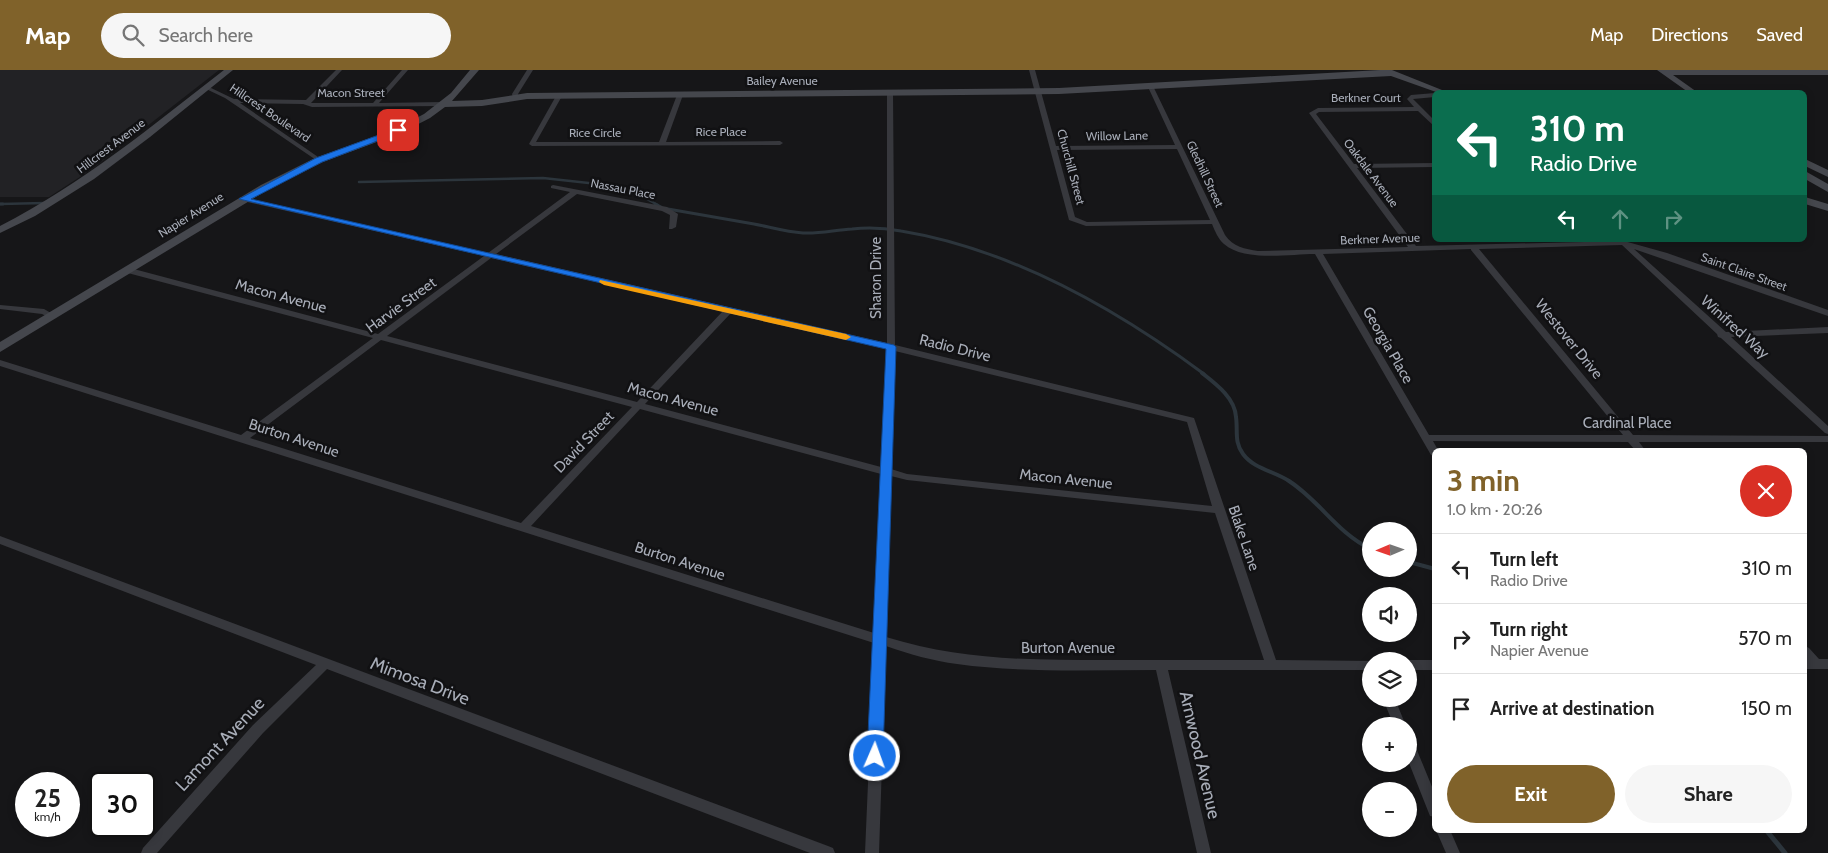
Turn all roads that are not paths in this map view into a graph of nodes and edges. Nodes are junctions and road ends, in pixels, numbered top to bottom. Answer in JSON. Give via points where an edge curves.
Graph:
{"nodes":[{"id":1,"x":230,"y":70,"type":"edge"},
{"id":2,"x":339,"y":70,"type":"edge"},
{"id":3,"x":405,"y":70,"type":"edge"},
{"id":4,"x":475,"y":70,"type":"edge"},
{"id":5,"x":530,"y":70,"type":"edge"},
{"id":6,"x":1032,"y":70,"type":"edge"},
{"id":7,"x":1387,"y":71,"type":"edge"},
{"id":8,"x":1662,"y":71,"type":"edge"},
{"id":9,"x":1751,"y":71,"type":"edge"},
{"id":10,"x":1828,"y":72,"type":"edge"},
{"id":11,"x":1151,"y":86,"type":"junction"},
{"id":12,"x":207,"y":88,"type":"junction"},
{"id":13,"x":1438,"y":90,"type":"edge"},
{"id":14,"x":1690,"y":90,"type":"edge"},
{"id":15,"x":1038,"y":91,"type":"junction"},
{"id":16,"x":890,"y":93,"type":"junction"},
{"id":17,"x":680,"y":95,"type":"junction"},
{"id":18,"x":1432,"y":95,"type":"edge"},
{"id":19,"x":559,"y":96,"type":"junction"},
{"id":20,"x":515,"y":98,"type":"junction"},
{"id":21,"x":232,"y":100,"type":"junction"},
{"id":22,"x":308,"y":102,"type":"junction"},
{"id":23,"x":444,"y":104,"type":"junction"},
{"id":24,"x":374,"y":105,"type":"junction"},
{"id":25,"x":1419,"y":109,"type":"junction"},
{"id":26,"x":1313,"y":111,"type":"joint"},
{"id":27,"x":1432,"y":122,"type":"edge"},
{"id":28,"x":780,"y":143,"type":"dead end"},
{"id":29,"x":662,"y":144,"type":"junction"},
{"id":30,"x":1180,"y":146,"type":"junction"},
{"id":31,"x":1054,"y":148,"type":"junction"},
{"id":32,"x":319,"y":160,"type":"junction"},
{"id":33,"x":1807,"y":163,"type":"edge"},
{"id":34,"x":1432,"y":165,"type":"edge"},
{"id":35,"x":1351,"y":166,"type":"junction"},
{"id":36,"x":1828,"y":174,"type":"edge"},
{"id":37,"x":1807,"y":175,"type":"edge"},
{"id":38,"x":553,"y":187,"type":"dead end"},
{"id":39,"x":1828,"y":188,"type":"edge"},
{"id":40,"x":575,"y":192,"type":"junction"},
{"id":41,"x":243,"y":199,"type":"junction"},
{"id":42,"x":1807,"y":200,"type":"edge"},
{"id":43,"x":1807,"y":201,"type":"edge"},
{"id":44,"x":1828,"y":204,"type":"edge"},
{"id":45,"x":1828,"y":208,"type":"edge"},
{"id":46,"x":1214,"y":222,"type":"junction"},
{"id":47,"x":672,"y":227,"type":"dead end"},
{"id":48,"x":0,"y":230,"type":"edge"},
{"id":49,"x":1548,"y":242,"type":"edge"},
{"id":50,"x":1622,"y":242,"type":"edge"},
{"id":51,"x":1474,"y":248,"type":"junction"},
{"id":52,"x":1414,"y":249,"type":"junction"},
{"id":53,"x":1318,"y":252,"type":"junction"},
{"id":54,"x":1253,"y":253,"type":"joint"},
{"id":55,"x":490,"y":256,"type":"junction"},
{"id":56,"x":127,"y":270,"type":"junction"},
{"id":57,"x":0,"y":307,"type":"edge"},
{"id":58,"x":728,"y":311,"type":"junction"},
{"id":59,"x":1828,"y":313,"type":"edge"},
{"id":60,"x":52,"y":316,"type":"junction"},
{"id":61,"x":1828,"y":330,"type":"edge"},
{"id":62,"x":1721,"y":335,"type":"junction"},
{"id":63,"x":380,"y":337,"type":"junction"},
{"id":64,"x":891,"y":347,"type":"junction"},
{"id":65,"x":0,"y":348,"type":"edge"},
{"id":66,"x":0,"y":362,"type":"edge"},
{"id":67,"x":640,"y":406,"type":"junction"},
{"id":68,"x":1191,"y":420,"type":"joint"},
{"id":69,"x":1823,"y":421,"type":"edge"},
{"id":70,"x":1828,"y":431,"type":"edge"},
{"id":71,"x":1426,"y":438,"type":"junction"},
{"id":72,"x":1630,"y":438,"type":"junction"},
{"id":73,"x":243,"y":439,"type":"junction"},
{"id":74,"x":1828,"y":439,"type":"edge"},
{"id":75,"x":1432,"y":448,"type":"edge"},
{"id":76,"x":1638,"y":448,"type":"edge"},
{"id":77,"x":886,"y":472,"type":"junction"},
{"id":78,"x":1219,"y":510,"type":"junction"},
{"id":79,"x":523,"y":528,"type":"junction"},
{"id":80,"x":0,"y":540,"type":"edge"},
{"id":81,"x":878,"y":641,"type":"junction"},
{"id":82,"x":1807,"y":653,"type":"edge"},
{"id":83,"x":324,"y":664,"type":"junction"},
{"id":84,"x":1271,"y":664,"type":"junction"},
{"id":85,"x":1816,"y":664,"type":"edge"},
{"id":86,"x":1161,"y":665,"type":"junction"},
{"id":87,"x":1362,"y":665,"type":"edge"},
{"id":88,"x":1417,"y":665,"type":"edge"},
{"id":89,"x":1432,"y":665,"type":"edge"},
{"id":90,"x":1417,"y":767,"type":"edge"},
{"id":91,"x":1432,"y":804,"type":"edge"},
{"id":92,"x":1444,"y":833,"type":"edge"},
{"id":93,"x":148,"y":853,"type":"edge"},
{"id":94,"x":828,"y":853,"type":"edge"},
{"id":95,"x":872,"y":853,"type":"edge"},
{"id":96,"x":1204,"y":853,"type":"edge"},
{"id":97,"x":1452,"y":853,"type":"edge"}],
"edges":[{"from":1,"to":12,"type":"street","name":"Hillcrest Avenue"},
{"from":2,"to":22,"type":"street"},
{"from":3,"to":24,"type":"street"},
{"from":4,"to":23,"type":"street","name":"Napier Avenue"},
{"from":5,"to":20,"type":"street"},
{"from":6,"to":15,"type":"street","name":"Churchill Street"},
{"from":7,"to":11,"type":"street","name":"Bailey Avenue"},
{"from":7,"to":13,"type":"street"},
{"from":8,"to":9,"type":"street"},
{"from":8,"to":14,"type":"street"},
{"from":9,"to":10,"type":"street"},
{"from":11,"to":15,"type":"street","name":"Bailey Avenue"},
{"from":11,"to":30,"type":"street","name":"Gledhill Street"},
{"from":12,"to":21,"type":"street","name":"Hillcrest Boulevard"},
{"from":12,"to":48,"type":"street","name":"Hillcrest Avenue","via":[[80,185]]},
{"from":15,"to":16,"type":"street","name":"Bailey Avenue"},
{"from":15,"to":31,"type":"street","name":"Churchill Street"},
{"from":16,"to":17,"type":"street","name":"Bailey Avenue"},
{"from":16,"to":64,"type":"street","name":"Sharon Drive"},
{"from":17,"to":19,"type":"street","name":"Bailey Avenue"},
{"from":17,"to":29,"type":"street"},
{"from":18,"to":25,"type":"street","via":[[1411,97]]},
{"from":19,"to":20,"type":"street","name":"Bailey Avenue"},
{"from":19,"to":29,"type":"street","name":"Rice Circle","via":[[532,144]]},
{"from":20,"to":23,"type":"street","name":"Bailey Avenue"},
{"from":21,"to":22,"type":"street","name":"Macon Street"},
{"from":21,"to":32,"type":"street","name":"Hillcrest Boulevard"},
{"from":22,"to":24,"type":"street","name":"Macon Street","via":[[306,104]]},
{"from":23,"to":24,"type":"street","name":"Macon Street"},
{"from":23,"to":32,"type":"street","name":"Napier Avenue","via":[[398,130]]},
{"from":25,"to":26,"type":"street","name":"Berkner Court"},
{"from":25,"to":27,"type":"street"},
{"from":26,"to":35,"type":"street","name":"Oakdale Avenue","via":[[1312,115]]},
{"from":28,"to":29,"type":"street","name":"Rice Place"},
{"from":30,"to":31,"type":"street","name":"Willow Lane"},
{"from":30,"to":46,"type":"street","name":"Gledhill Street"},
{"from":31,"to":46,"type":"street","name":"Churchill Street","via":[[1072,218],[1077,222]]},
{"from":32,"to":41,"type":"street","name":"Napier Avenue"},
{"from":33,"to":36,"type":"street"},
{"from":34,"to":35,"type":"street"},
{"from":35,"to":52,"type":"street","name":"Oakdale Avenue"},
{"from":37,"to":39,"type":"street"},
{"from":38,"to":40,"type":"street","name":"Nassau Place"},
{"from":40,"to":47,"type":"street","name":"Nassau Place","via":[[664,209],[674,214]]},
{"from":40,"to":55,"type":"street","name":"Harvie Street"},
{"from":41,"to":55,"type":"street","name":"Radio Drive"},
{"from":41,"to":56,"type":"street","name":"Napier Avenue"},
{"from":42,"to":44,"type":"street"},
{"from":43,"to":45,"type":"street"},
{"from":46,"to":54,"type":"street","name":"Gledhill Street","via":[[1229,245]]},
{"from":49,"to":50,"type":"street","name":"Berkner Avenue"},
{"from":49,"to":51,"type":"street","name":"Berkner Avenue"},
{"from":50,"to":59,"type":"street","name":"Saint Claire Street"},
{"from":50,"to":62,"type":"street","name":"Winifred Way"},
{"from":51,"to":52,"type":"street","name":"Berkner Avenue"},
{"from":51,"to":72,"type":"street","name":"Westover Drive"},
{"from":52,"to":53,"type":"street","name":"Berkner Avenue"},
{"from":53,"to":54,"type":"street","name":"Berkner Avenue"},
{"from":53,"to":71,"type":"street","name":"Georgia Place"},
{"from":55,"to":58,"type":"street","name":"Radio Drive"},
{"from":55,"to":63,"type":"street","name":"Harvie Street"},
{"from":56,"to":60,"type":"street","name":"Napier Avenue"},
{"from":56,"to":63,"type":"street","name":"Macon Avenue"},
{"from":57,"to":60,"type":"street","via":[[44,312]]},
{"from":58,"to":64,"type":"street","name":"Radio Drive"},
{"from":58,"to":67,"type":"street","name":"David Street"},
{"from":60,"to":65,"type":"street","name":"Napier Avenue"},
{"from":61,"to":62,"type":"street"},
{"from":62,"to":69,"type":"street","name":"Winifred Way"},
{"from":63,"to":67,"type":"street","name":"Macon Avenue"},
{"from":63,"to":73,"type":"street","name":"Harvie Street"},
{"from":64,"to":68,"type":"street","name":"Radio Drive"},
{"from":64,"to":77,"type":"street","name":"Sharon Drive"},
{"from":66,"to":73,"type":"street","name":"Burton Avenue"},
{"from":67,"to":77,"type":"street","name":"Macon Avenue"},
{"from":67,"to":79,"type":"street","name":"David Street"},
{"from":68,"to":78,"type":"street","name":"Blake Lane"},
{"from":69,"to":70,"type":"street","name":"Winifred Way"},
{"from":71,"to":72,"type":"street","name":"Cardinal Place"},
{"from":71,"to":75,"type":"street","name":"Georgia Place"},
{"from":72,"to":74,"type":"street","name":"Cardinal Place"},
{"from":72,"to":76,"type":"street","name":"Westover Drive"},
{"from":73,"to":79,"type":"street","name":"Burton Avenue"},
{"from":77,"to":78,"type":"street","name":"Macon Avenue","via":[[907,477]]},
{"from":77,"to":81,"type":"street","name":"Sharon Drive"},
{"from":78,"to":84,"type":"street","name":"Blake Lane"},
{"from":79,"to":81,"type":"street","name":"Burton Avenue"},
{"from":80,"to":83,"type":"street","name":"Mimosa Drive"},
{"from":81,"to":86,"type":"street","name":"Burton Avenue","via":[[986,663]]},
{"from":81,"to":95,"type":"street","name":"Sharon Drive"},
{"from":82,"to":85,"type":"street"},
{"from":83,"to":93,"type":"street","name":"Lamont Avenue","via":[[258,729]]},
{"from":83,"to":94,"type":"street","name":"Mimosa Drive"},
{"from":84,"to":86,"type":"street","name":"Burton Avenue"},
{"from":84,"to":87,"type":"street","name":"Burton Avenue"},
{"from":86,"to":96,"type":"street","name":"Arnwood Avenue"},
{"from":88,"to":89,"type":"street"},
{"from":90,"to":91,"type":"street"},
{"from":92,"to":97,"type":"street"}]}
